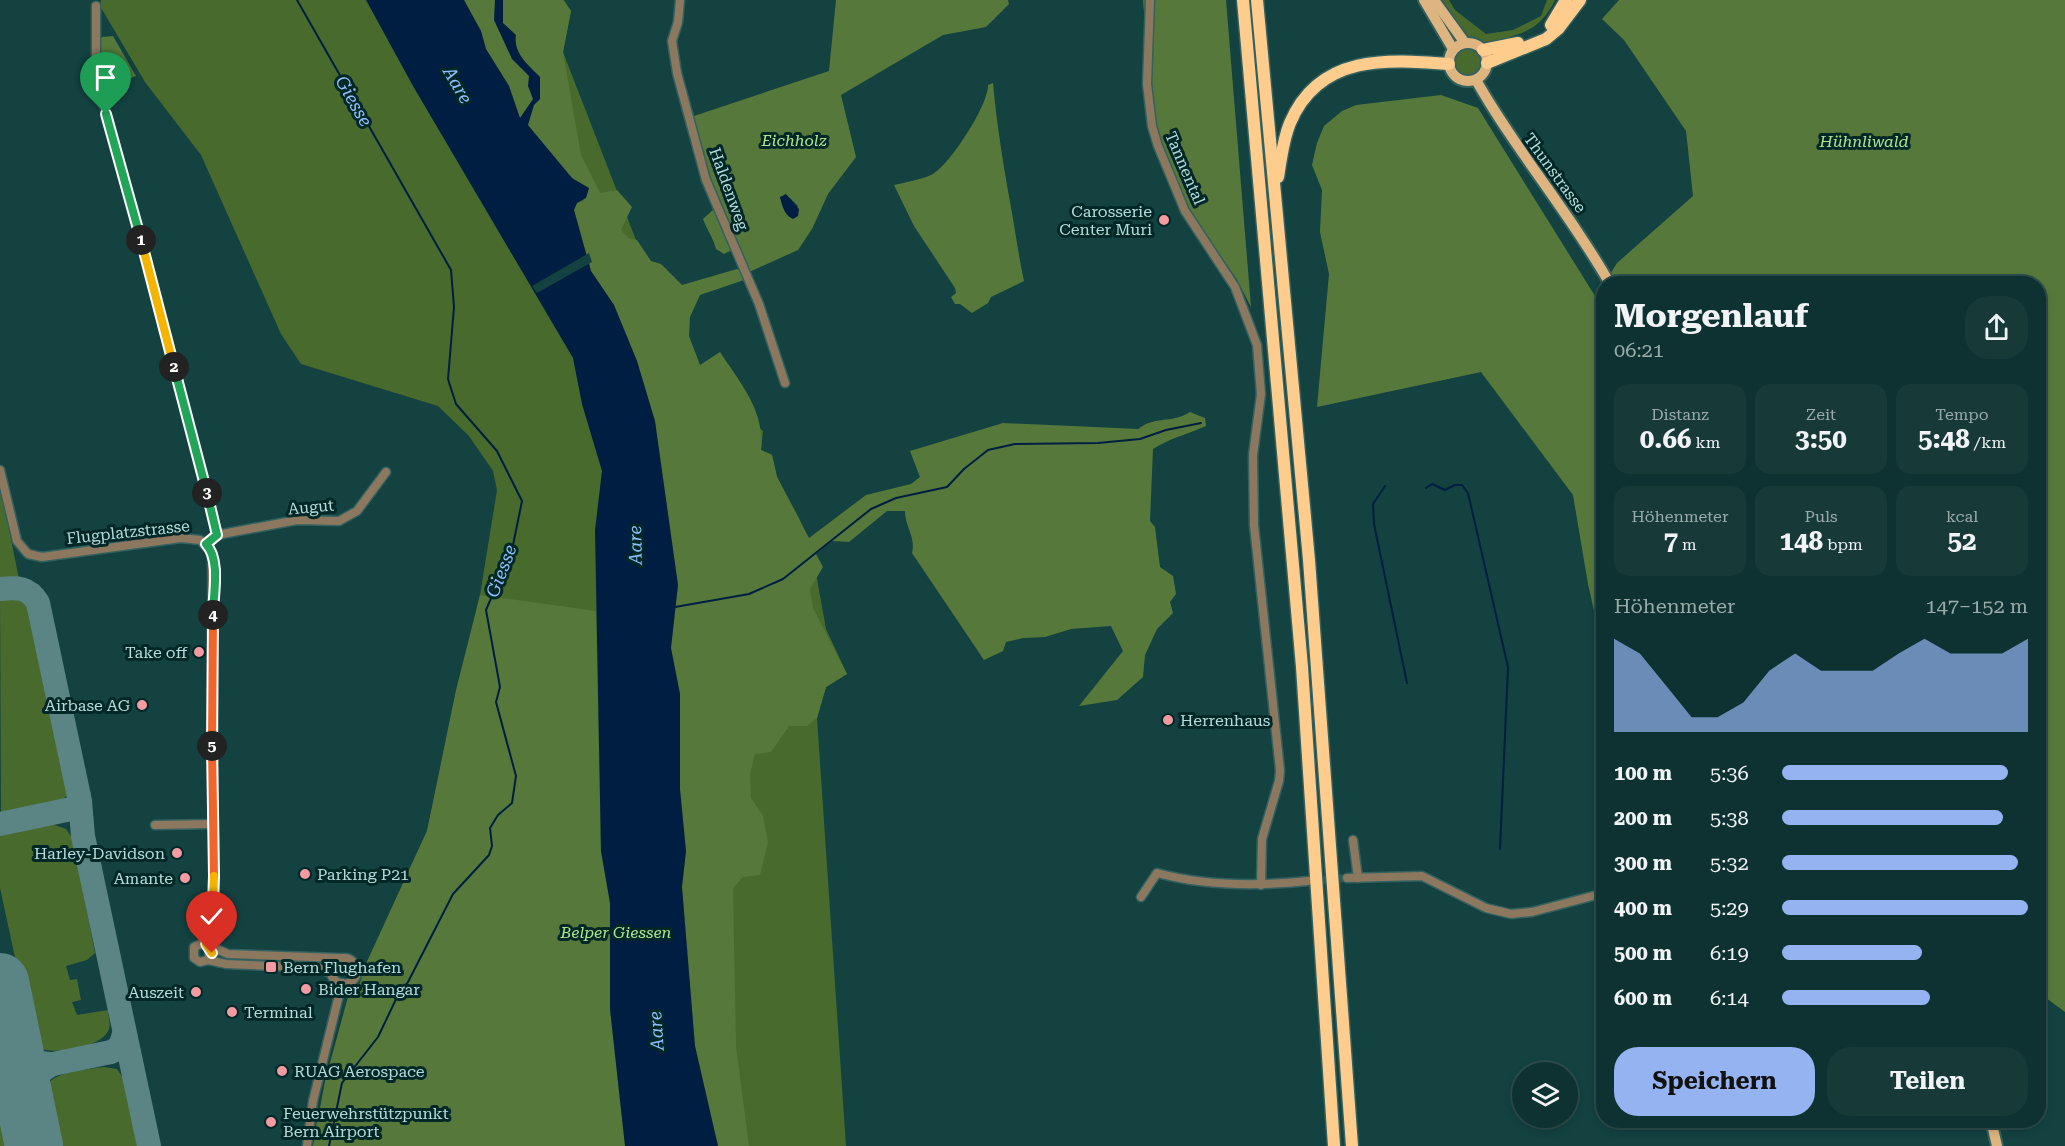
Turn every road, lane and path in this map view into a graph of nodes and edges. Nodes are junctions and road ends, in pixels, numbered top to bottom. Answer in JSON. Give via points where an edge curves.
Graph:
{"nodes":[{"id":1,"x":680,"y":0,"type":"edge"},
{"id":2,"x":1150,"y":0,"type":"edge"},
{"id":3,"x":1243,"y":0,"type":"edge"},
{"id":4,"x":1257,"y":0,"type":"edge"},
{"id":5,"x":1424,"y":0,"type":"edge"},
{"id":6,"x":1434,"y":0,"type":"edge"},
{"id":7,"x":1566,"y":0,"type":"edge"},
{"id":8,"x":1580,"y":0,"type":"edge"},
{"id":9,"x":96,"y":6,"type":"dead end"},
{"id":10,"x":1465,"y":43,"type":"junction"},
{"id":11,"x":1453,"y":50,"type":"junction"},
{"id":12,"x":1483,"y":50,"type":"junction"},
{"id":13,"x":1487,"y":63,"type":"junction"},
{"id":14,"x":1449,"y":64,"type":"junction"},
{"id":15,"x":1476,"y":80,"type":"junction"},
{"id":16,"x":1276,"y":191,"type":"junction"},
{"id":17,"x":1605,"y":276,"type":"edge"},
{"id":18,"x":785,"y":383,"type":"dead end"},
{"id":19,"x":0,"y":470,"type":"edge"},
{"id":20,"x":386,"y":472,"type":"dead end"},
{"id":21,"x":217,"y":535,"type":"junction"},
{"id":22,"x":206,"y":544,"type":"junction"},
{"id":23,"x":212,"y":824,"type":"junction"},
{"id":24,"x":155,"y":825,"type":"dead end"},
{"id":25,"x":1353,"y":840,"type":"dead end"},
{"id":26,"x":1347,"y":878,"type":"tunnel mouth"},
{"id":27,"x":1358,"y":878,"type":"junction"},
{"id":28,"x":1308,"y":881,"type":"tunnel mouth"},
{"id":29,"x":1261,"y":885,"type":"junction"},
{"id":30,"x":1596,"y":895,"type":"edge"},
{"id":31,"x":1141,"y":897,"type":"dead end"},
{"id":32,"x":209,"y":946,"type":"junction"},
{"id":33,"x":339,"y":958,"type":"junction"},
{"id":34,"x":208,"y":960,"type":"junction"},
{"id":35,"x":332,"y":974,"type":"junction"},
{"id":36,"x":342,"y":983,"type":"junction"},
{"id":37,"x":1993,"y":1128,"type":"edge"},
{"id":38,"x":307,"y":1146,"type":"edge"},
{"id":39,"x":1334,"y":1146,"type":"edge"},
{"id":40,"x":1352,"y":1146,"type":"edge"},
{"id":41,"x":1997,"y":1146,"type":"edge"}],
"edges":[{"from":1,"to":18,"type":"street","name":"Haldenweg","via":[[672,41],[706,180],[759,304]]},
{"from":2,"to":29,"type":"street","name":"Tannental","via":[[1147,84],[1152,126],[1181,202],[1244,306],[1256,338],[1260,366],[1253,468],[1254,525],[1280,761],[1280,781],[1261,846]]},
{"from":3,"to":39,"type":"highway","via":[[1301,655]]},
{"from":4,"to":16,"type":"highway"},
{"from":5,"to":11,"type":"main road"},
{"from":6,"to":10,"type":"main road"},
{"from":7,"to":12,"type":"highway","via":[[1542,33]]},
{"from":8,"to":13,"type":"highway","via":[[1546,39]]},
{"from":9,"to":21,"type":"street","via":[[100,91]]},
{"from":10,"to":11,"type":"main road"},
{"from":10,"to":12,"type":"main road"},
{"from":11,"to":14,"type":"main road"},
{"from":12,"to":13,"type":"main road"},
{"from":13,"to":15,"type":"main road"},
{"from":14,"to":15,"type":"main road","via":[[1458,79]]},
{"from":14,"to":16,"type":"highway","via":[[1367,63],[1327,78],[1304,100],[1290,124]]},
{"from":15,"to":17,"type":"main road","name":"Thunstrasse"},
{"from":16,"to":40,"type":"highway","via":[[1319,677]]},
{"from":19,"to":22,"type":"street","name":"Flugplatzstrasse","via":[[17,541],[28,554],[42,557],[181,538]]},
{"from":20,"to":21,"type":"street","name":"Augut","via":[[357,511],[339,521],[297,520]]},
{"from":21,"to":22,"type":"street"},
{"from":22,"to":23,"type":"street","name":"Flugplatzstrasse","via":[[214,564]]},
{"from":23,"to":24,"type":"street"},
{"from":23,"to":32,"type":"street","name":"Flugplatzstrasse","via":[[214,901]]},
{"from":25,"to":27,"type":"street"},
{"from":26,"to":27,"type":"street"},
{"from":27,"to":30,"type":"street","via":[[1422,876],[1486,908],[1511,914]]},
{"from":28,"to":29,"type":"street"},
{"from":29,"to":31,"type":"street","via":[[1157,873]]},
{"from":32,"to":33,"type":"street","via":[[228,954]]},
{"from":32,"to":34,"type":"street"},
{"from":32,"to":34,"type":"street","via":[[196,945],[192,954],[200,962]]},
{"from":33,"to":35,"type":"street"},
{"from":33,"to":36,"type":"street","via":[[350,959],[357,968],[354,979]]},
{"from":34,"to":35,"type":"street","via":[[320,968]]},
{"from":35,"to":36,"type":"street"},
{"from":36,"to":38,"type":"street","via":[[313,1101]]},
{"from":37,"to":41,"type":"main road"}]}
